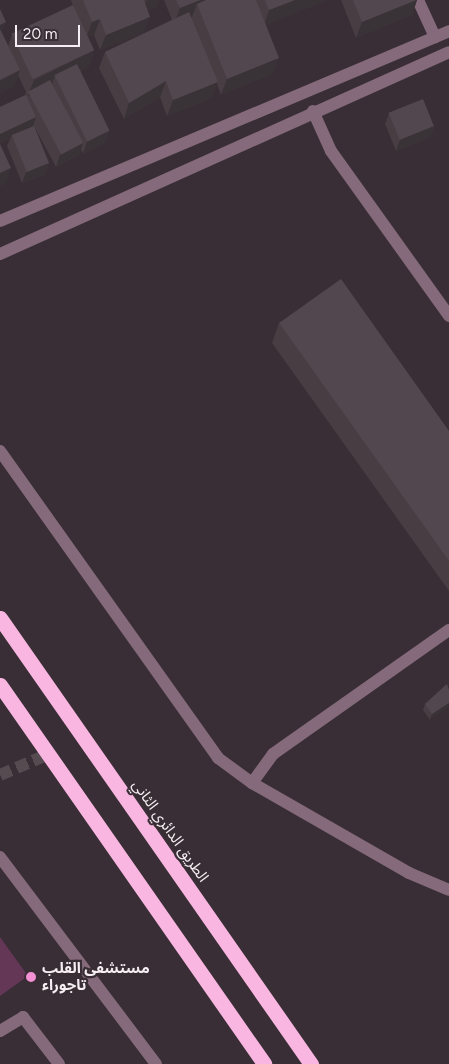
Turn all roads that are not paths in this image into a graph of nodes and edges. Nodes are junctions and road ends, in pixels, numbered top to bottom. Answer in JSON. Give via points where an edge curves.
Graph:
{"nodes":[{"id":1,"x":418,"y":0,"type":"edge"},
{"id":2,"x":449,"y":31,"type":"edge"},
{"id":3,"x":435,"y":37,"type":"junction"},
{"id":4,"x":449,"y":52,"type":"edge"},
{"id":5,"x":313,"y":111,"type":"junction"},
{"id":6,"x":0,"y":221,"type":"edge"},
{"id":7,"x":0,"y":254,"type":"edge"},
{"id":8,"x":449,"y":316,"type":"edge"},
{"id":9,"x":0,"y":450,"type":"edge"},
{"id":10,"x":0,"y":618,"type":"edge"},
{"id":11,"x":449,"y":630,"type":"edge"},
{"id":12,"x":0,"y":685,"type":"edge"},
{"id":13,"x":252,"y":783,"type":"junction"},
{"id":14,"x":0,"y":857,"type":"edge"},
{"id":15,"x":449,"y":890,"type":"edge"},
{"id":16,"x":0,"y":1031,"type":"edge"},
{"id":17,"x":59,"y":1064,"type":"edge"},
{"id":18,"x":156,"y":1064,"type":"edge"},
{"id":19,"x":264,"y":1064,"type":"edge"},
{"id":20,"x":311,"y":1064,"type":"edge"}],
"edges":[{"from":1,"to":3,"type":"street"},
{"from":2,"to":3,"type":"street"},
{"from":3,"to":6,"type":"street"},
{"from":4,"to":5,"type":"street"},
{"from":5,"to":7,"type":"street"},
{"from":5,"to":8,"type":"street","via":[[331,151]]},
{"from":9,"to":13,"type":"street","via":[[200,737],[218,758]]},
{"from":10,"to":20,"type":"highway","name":"الطريق الدائري الثاني"},
{"from":11,"to":13,"type":"street","via":[[274,754]]},
{"from":12,"to":19,"type":"highway"},
{"from":13,"to":15,"type":"street","via":[[409,873]]},
{"from":14,"to":18,"type":"street"},
{"from":16,"to":17,"type":"street","via":[[23,1018]]}]}
